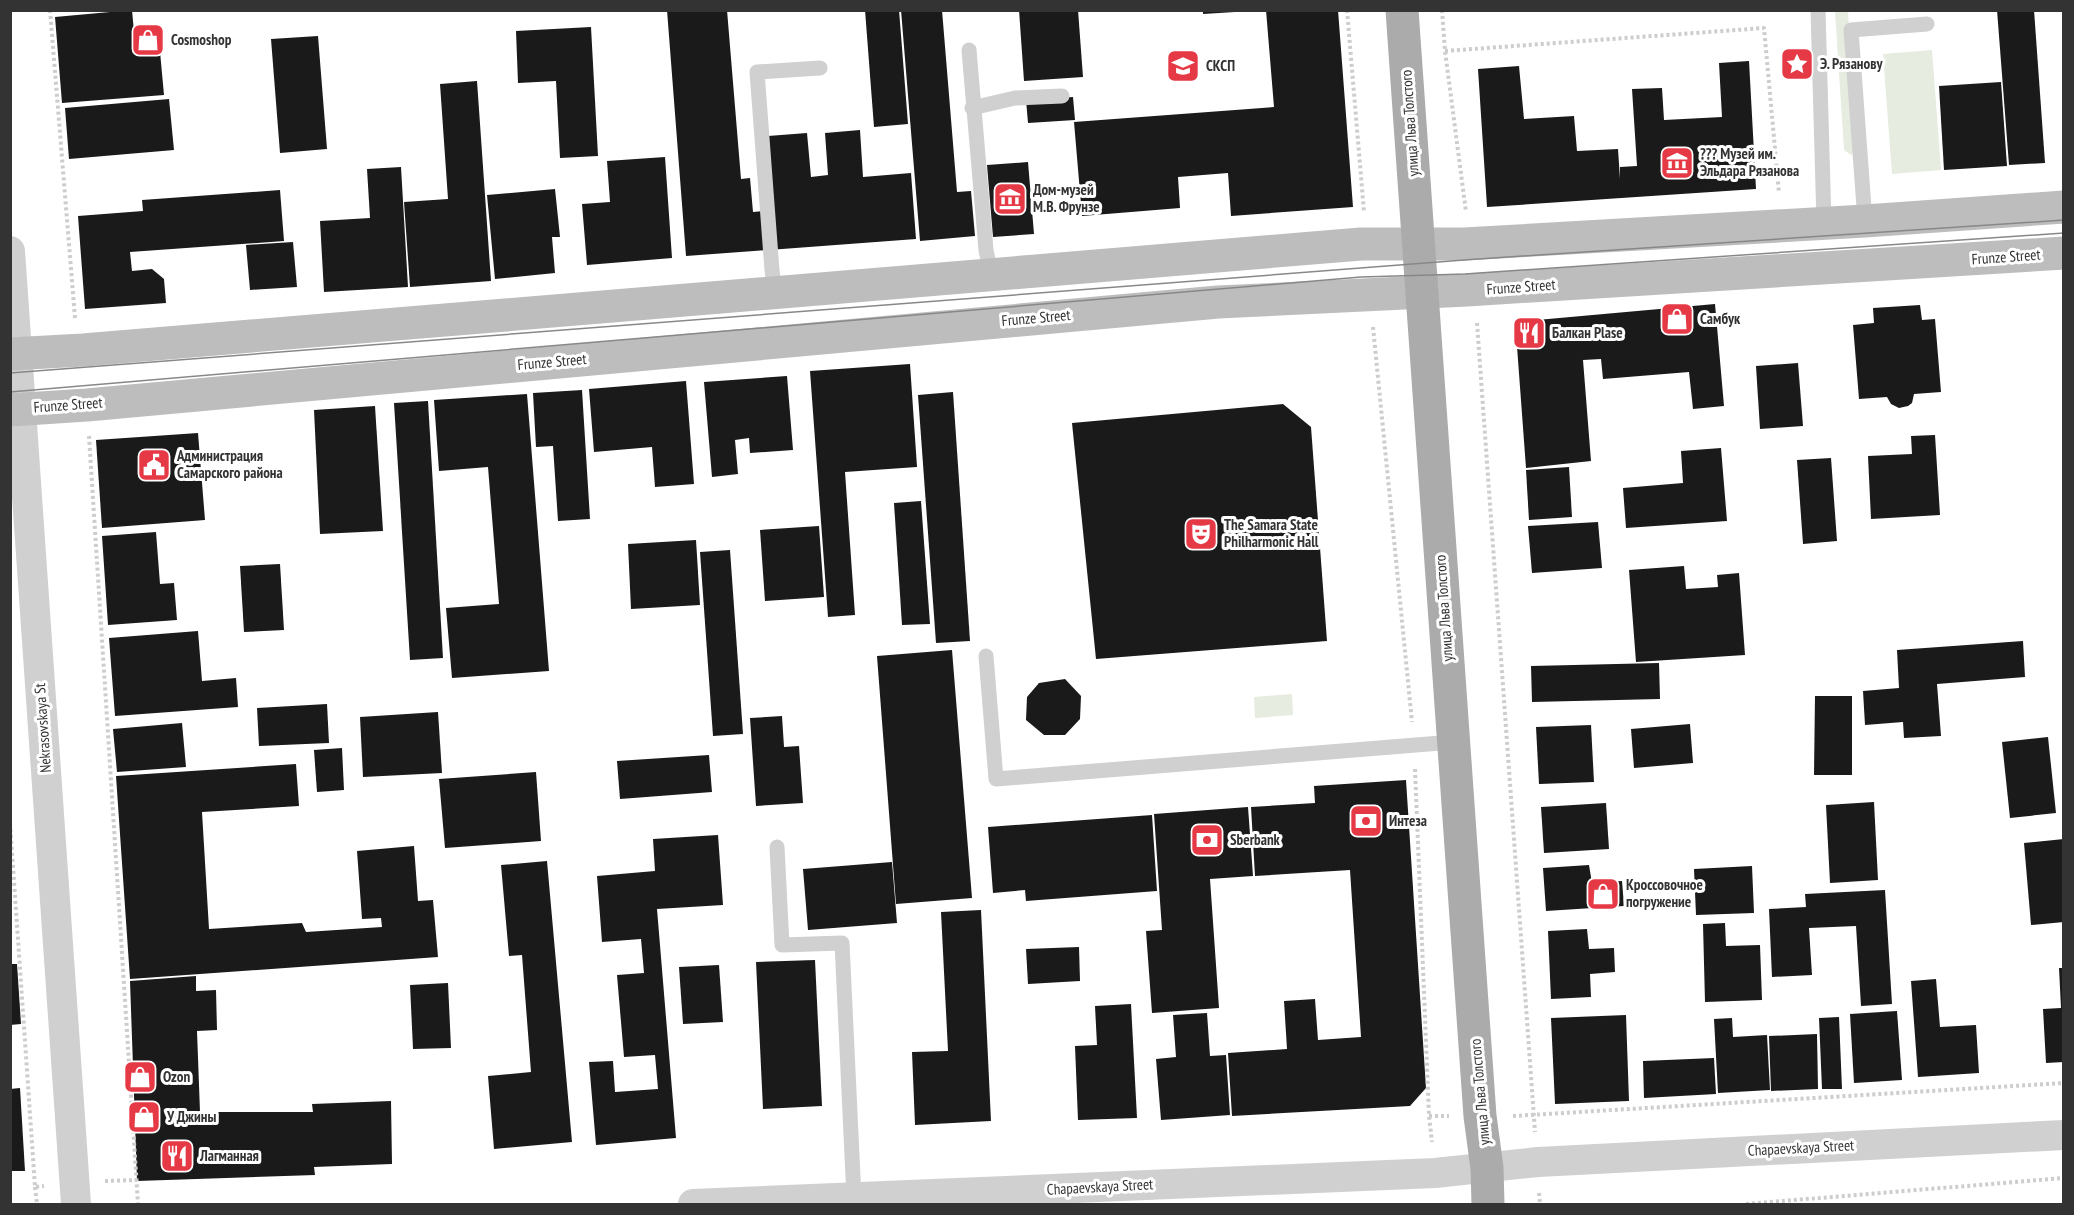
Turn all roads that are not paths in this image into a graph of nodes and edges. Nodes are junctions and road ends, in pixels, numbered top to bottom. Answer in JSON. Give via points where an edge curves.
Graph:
{"nodes":[{"id":1,"x":1402,"y":10,"type":"edge"},
{"id":2,"x":1818,"y":10,"type":"edge"},
{"id":3,"x":1927,"y":24,"type":"dead end"},
{"id":4,"x":969,"y":50,"type":"dead end"},
{"id":5,"x":820,"y":68,"type":"dead end"},
{"id":6,"x":1062,"y":96,"type":"dead end"},
{"id":7,"x":972,"y":108,"type":"junction"},
{"id":8,"x":2064,"y":207,"type":"edge"},
{"id":9,"x":1865,"y":221,"type":"junction"},
{"id":10,"x":1824,"y":223,"type":"junction"},
{"id":11,"x":1419,"y":243,"type":"junction"},
{"id":12,"x":10,"y":251,"type":"edge"},
{"id":13,"x":2064,"y":253,"type":"edge"},
{"id":14,"x":991,"y":274,"type":"junction"},
{"id":15,"x":1422,"y":291,"type":"junction"},
{"id":16,"x":775,"y":292,"type":"junction"},
{"id":17,"x":14,"y":354,"type":"edge"},
{"id":18,"x":16,"y":409,"type":"edge"},
{"id":19,"x":986,"y":656,"type":"dead end"},
{"id":20,"x":1453,"y":742,"type":"junction"},
{"id":21,"x":777,"y":847,"type":"dead end"},
{"id":22,"x":2064,"y":1135,"type":"edge"},
{"id":23,"x":1487,"y":1168,"type":"junction"},
{"id":24,"x":854,"y":1198,"type":"junction"},
{"id":25,"x":76,"y":1204,"type":"edge"},
{"id":26,"x":693,"y":1204,"type":"edge"},
{"id":27,"x":1488,"y":1204,"type":"edge"}],
"edges":[{"from":1,"to":11,"type":"main road","name":"улица Льва Толстого"},
{"from":2,"to":10,"type":"lane"},
{"from":3,"to":9,"type":"lane","via":[[1851,30]]},
{"from":4,"to":7,"type":"lane"},
{"from":5,"to":16,"type":"lane","via":[[757,72]]},
{"from":6,"to":7,"type":"lane","via":[[1015,98]]},
{"from":7,"to":14,"type":"lane"},
{"from":8,"to":9,"type":"main road"},
{"from":9,"to":10,"type":"main road"},
{"from":10,"to":11,"type":"main road","via":[[1464,244]]},
{"from":11,"to":14,"type":"main road","via":[[1361,244]]},
{"from":11,"to":15,"type":"main road","name":"улица Льва Толстого"},
{"from":12,"to":17,"type":"street","name":"Nekrasovskaya St"},
{"from":13,"to":15,"type":"main road","name":"Frunze Street"},
{"from":14,"to":16,"type":"main road"},
{"from":15,"to":18,"type":"main road","name":"Frunze Street","via":[[1218,302]]},
{"from":15,"to":20,"type":"main road","name":"улица Льва Толстого"},
{"from":16,"to":17,"type":"main road"},
{"from":17,"to":18,"type":"street","name":"Nekrasovskaya St"},
{"from":18,"to":25,"type":"street","name":"Nekrasovskaya St"},
{"from":19,"to":20,"type":"lane","via":[[996,779]]},
{"from":20,"to":23,"type":"main road","name":"улица Льва Толстого"},
{"from":21,"to":24,"type":"lane","via":[[782,945],[842,943]]},
{"from":22,"to":23,"type":"street","name":"Chapaevskaya Street","via":[[1538,1162]]},
{"from":23,"to":24,"type":"street","name":"Chapaevskaya Street"},
{"from":23,"to":27,"type":"main road","name":"улица Льва Толстого"},
{"from":24,"to":26,"type":"street","name":"Chapaevskaya Street"}]}
